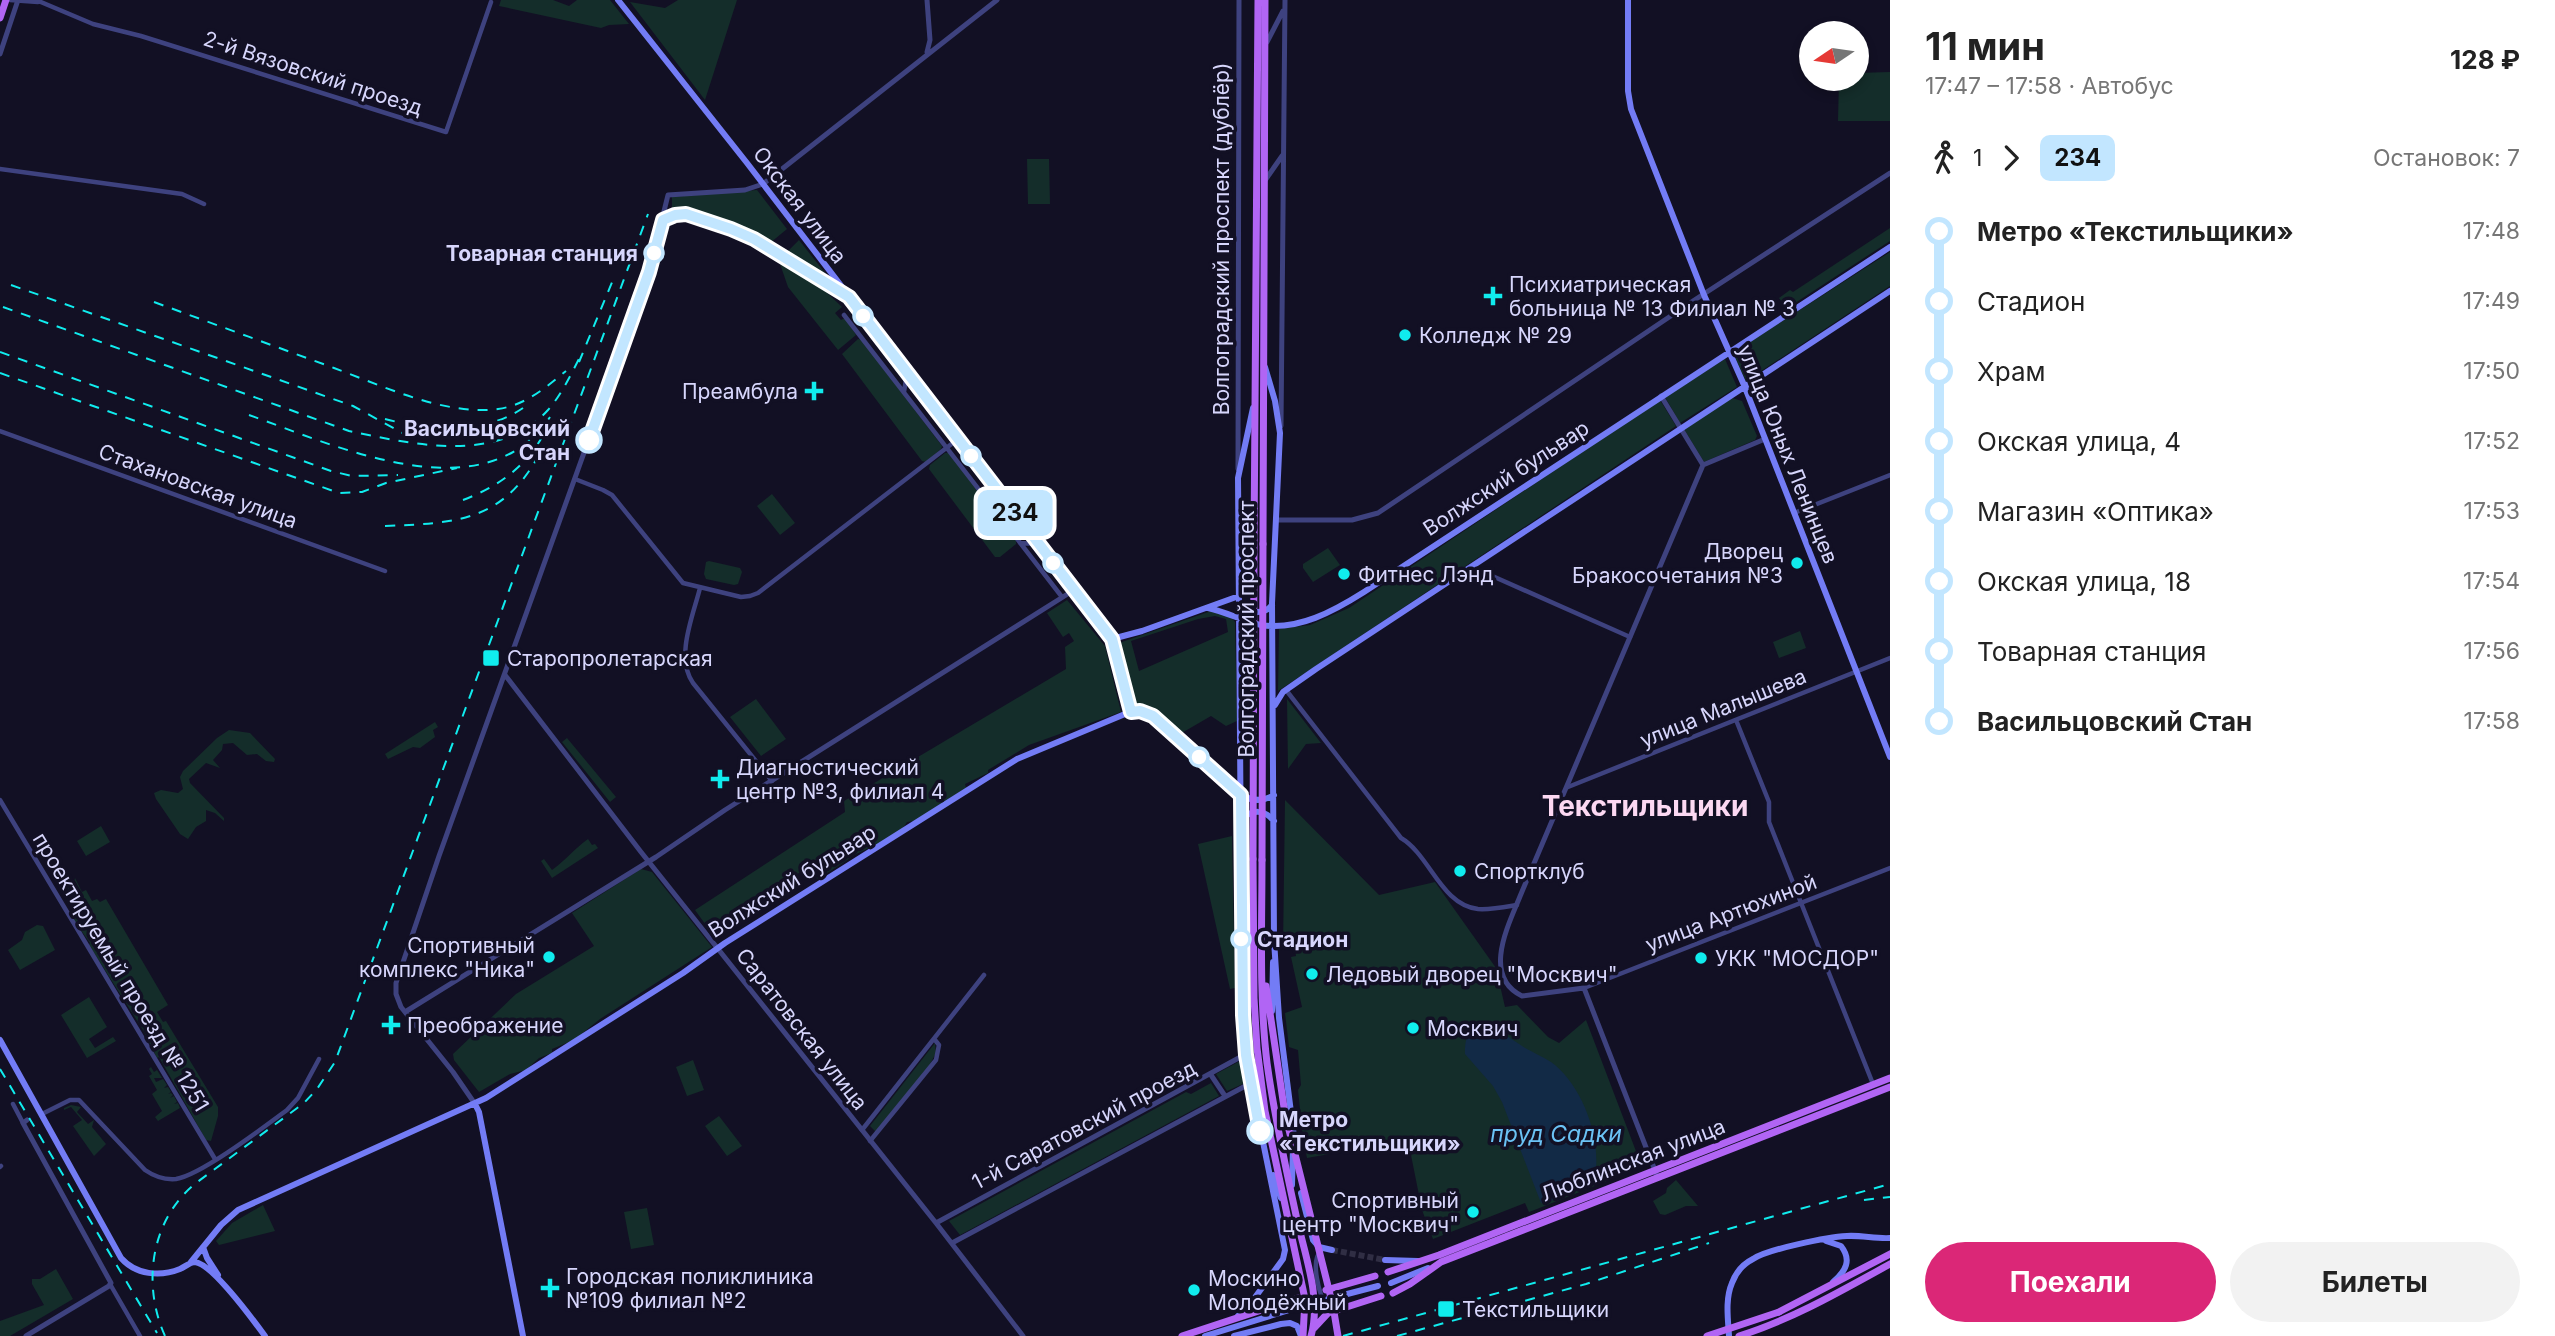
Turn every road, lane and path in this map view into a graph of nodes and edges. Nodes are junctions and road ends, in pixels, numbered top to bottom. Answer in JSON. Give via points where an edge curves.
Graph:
{"nodes":[{"id":1,"x":8,"y":0,"type":"edge"},
{"id":2,"x":618,"y":0,"type":"edge"},
{"id":3,"x":927,"y":0,"type":"edge"},
{"id":4,"x":997,"y":0,"type":"edge"},
{"id":5,"x":1240,"y":0,"type":"edge"},
{"id":6,"x":1258,"y":0,"type":"edge"},
{"id":7,"x":1265,"y":0,"type":"edge"},
{"id":8,"x":1284,"y":0,"type":"edge"},
{"id":9,"x":1628,"y":0,"type":"edge"},
{"id":10,"x":18,"y":1,"type":"edge"},
{"id":11,"x":37,"y":1,"type":"edge"},
{"id":12,"x":492,"y":2,"type":"dead end"},
{"id":13,"x":1284,"y":8,"type":"junction"},
{"id":14,"x":0,"y":18,"type":"edge"},
{"id":15,"x":929,"y":31,"type":"junction"},
{"id":16,"x":952,"y":35,"type":"junction"},
{"id":17,"x":1265,"y":48,"type":"junction"},
{"id":18,"x":0,"y":54,"type":"edge"},
{"id":19,"x":925,"y":56,"type":"junction"},
{"id":20,"x":1283,"y":152,"type":"junction"},
{"id":21,"x":0,"y":169,"type":"edge"},
{"id":22,"x":1890,"y":173,"type":"edge"},
{"id":23,"x":1265,"y":182,"type":"junction"},
{"id":24,"x":763,"y":184,"type":"junction"},
{"id":25,"x":204,"y":204,"type":"dead end"},
{"id":26,"x":663,"y":220,"type":"junction"},
{"id":27,"x":1890,"y":247,"type":"edge"},
{"id":28,"x":1890,"y":291,"type":"edge"},
{"id":29,"x":1704,"y":295,"type":"junction"},
{"id":30,"x":849,"y":297,"type":"junction"},
{"id":31,"x":844,"y":315,"type":"dead end"},
{"id":32,"x":1728,"y":352,"type":"junction"},
{"id":33,"x":1264,"y":365,"type":"junction"},
{"id":34,"x":907,"y":373,"type":"junction"},
{"id":35,"x":1744,"y":385,"type":"junction"},
{"id":36,"x":904,"y":392,"type":"junction"},
{"id":37,"x":1255,"y":396,"type":"junction"},
{"id":38,"x":1661,"y":396,"type":"junction"},
{"id":39,"x":1680,"y":427,"type":"junction"},
{"id":40,"x":0,"y":431,"type":"edge"},
{"id":41,"x":1280,"y":433,"type":"junction"},
{"id":42,"x":958,"y":439,"type":"junction"},
{"id":43,"x":1765,"y":439,"type":"junction"},
{"id":44,"x":947,"y":447,"type":"junction"},
{"id":45,"x":1703,"y":466,"type":"junction"},
{"id":46,"x":1890,"y":475,"type":"edge"},
{"id":47,"x":1238,"y":478,"type":"junction"},
{"id":48,"x":575,"y":479,"type":"junction"},
{"id":49,"x":1794,"y":513,"type":"junction"},
{"id":50,"x":1278,"y":520,"type":"junction"},
{"id":51,"x":1020,"y":544,"type":"junction"},
{"id":52,"x":1038,"y":544,"type":"junction"},
{"id":53,"x":1472,"y":566,"type":"junction"},
{"id":54,"x":385,"y":571,"type":"dead end"},
{"id":55,"x":700,"y":588,"type":"junction"},
{"id":56,"x":1074,"y":590,"type":"junction"},
{"id":57,"x":1062,"y":597,"type":"junction"},
{"id":58,"x":1239,"y":599,"type":"junction"},
{"id":59,"x":1272,"y":605,"type":"junction"},
{"id":60,"x":1208,"y":608,"type":"junction"},
{"id":61,"x":1239,"y":618,"type":"junction"},
{"id":62,"x":1272,"y":626,"type":"junction"},
{"id":63,"x":1631,"y":637,"type":"junction"},
{"id":64,"x":1112,"y":639,"type":"junction"},
{"id":65,"x":1890,"y":658,"type":"edge"},
{"id":66,"x":1856,"y":670,"type":"junction"},
{"id":67,"x":505,"y":675,"type":"junction"},
{"id":68,"x":1286,"y":690,"type":"junction"},
{"id":69,"x":1131,"y":712,"type":"junction"},
{"id":70,"x":1273,"y":713,"type":"junction"},
{"id":71,"x":1736,"y":720,"type":"junction"},
{"id":72,"x":1890,"y":757,"type":"edge"},
{"id":73,"x":772,"y":781,"type":"junction"},
{"id":74,"x":1568,"y":787,"type":"junction"},
{"id":75,"x":1241,"y":795,"type":"junction"},
{"id":76,"x":1274,"y":795,"type":"junction"},
{"id":77,"x":0,"y":800,"type":"edge"},
{"id":78,"x":1241,"y":821,"type":"junction"},
{"id":79,"x":1274,"y":821,"type":"junction"},
{"id":80,"x":1257,"y":860,"type":"junction"},
{"id":81,"x":649,"y":861,"type":"junction"},
{"id":82,"x":1890,"y":868,"type":"edge"},
{"id":83,"x":1802,"y":904,"type":"junction"},
{"id":84,"x":1517,"y":905,"type":"junction"},
{"id":85,"x":1275,"y":940,"type":"junction"},
{"id":86,"x":718,"y":948,"type":"junction"},
{"id":87,"x":1262,"y":962,"type":"junction"},
{"id":88,"x":984,"y":975,"type":"dead end"},
{"id":89,"x":1584,"y":988,"type":"junction"},
{"id":90,"x":405,"y":1013,"type":"junction"},
{"id":91,"x":1273,"y":1034,"type":"junction"},
{"id":92,"x":0,"y":1040,"type":"edge"},
{"id":93,"x":935,"y":1040,"type":"junction"},
{"id":94,"x":1246,"y":1055,"type":"junction"},
{"id":95,"x":318,"y":1059,"type":"dead end"},
{"id":96,"x":1211,"y":1075,"type":"junction"},
{"id":97,"x":1890,"y":1078,"type":"edge"},
{"id":98,"x":1251,"y":1083,"type":"junction"},
{"id":99,"x":1874,"y":1084,"type":"junction"},
{"id":100,"x":1890,"y":1087,"type":"edge"},
{"id":101,"x":1225,"y":1096,"type":"junction"},
{"id":102,"x":13,"y":1104,"type":"dead end"},
{"id":103,"x":475,"y":1104,"type":"junction"},
{"id":104,"x":42,"y":1114,"type":"junction"},
{"id":105,"x":27,"y":1120,"type":"junction"},
{"id":106,"x":862,"y":1130,"type":"junction"},
{"id":107,"x":1294,"y":1136,"type":"junction"},
{"id":108,"x":870,"y":1141,"type":"junction"},
{"id":109,"x":1264,"y":1150,"type":"junction"},
{"id":110,"x":215,"y":1159,"type":"junction"},
{"id":111,"x":1656,"y":1174,"type":"junction"},
{"id":112,"x":1293,"y":1201,"type":"junction"},
{"id":113,"x":1287,"y":1214,"type":"junction"},
{"id":114,"x":936,"y":1223,"type":"junction"},
{"id":115,"x":1890,"y":1238,"type":"edge"},
{"id":116,"x":1817,"y":1242,"type":"junction"},
{"id":117,"x":952,"y":1243,"type":"junction"},
{"id":118,"x":203,"y":1247,"type":"junction"},
{"id":119,"x":1330,"y":1250,"type":"joint"},
{"id":120,"x":1890,"y":1254,"type":"edge"},
{"id":121,"x":1385,"y":1260,"type":"tunnel mouth"},
{"id":122,"x":1424,"y":1261,"type":"junction"},
{"id":123,"x":191,"y":1262,"type":"junction"},
{"id":124,"x":1438,"y":1264,"type":"junction"},
{"id":125,"x":1890,"y":1264,"type":"edge"},
{"id":126,"x":1388,"y":1272,"type":"dead end"},
{"id":127,"x":1375,"y":1276,"type":"dead end"},
{"id":128,"x":1391,"y":1283,"type":"dead end"},
{"id":129,"x":110,"y":1284,"type":"junction"},
{"id":130,"x":1378,"y":1286,"type":"dead end"},
{"id":131,"x":226,"y":1288,"type":"junction"},
{"id":132,"x":1326,"y":1290,"type":"dead end"},
{"id":133,"x":1394,"y":1293,"type":"dead end"},
{"id":134,"x":1381,"y":1296,"type":"dead end"},
{"id":135,"x":1812,"y":1296,"type":"junction"},
{"id":136,"x":1298,"y":1297,"type":"dead end"},
{"id":137,"x":1328,"y":1299,"type":"dead end"},
{"id":138,"x":1299,"y":1307,"type":"dead end"},
{"id":139,"x":1339,"y":1308,"type":"junction"},
{"id":140,"x":1781,"y":1316,"type":"junction"},
{"id":141,"x":1234,"y":1319,"type":"junction"},
{"id":142,"x":1312,"y":1332,"type":"edge"},
{"id":143,"x":26,"y":1336,"type":"edge"},
{"id":144,"x":140,"y":1336,"type":"edge"},
{"id":145,"x":265,"y":1336,"type":"edge"},
{"id":146,"x":523,"y":1336,"type":"edge"},
{"id":147,"x":1023,"y":1336,"type":"edge"},
{"id":148,"x":1182,"y":1336,"type":"edge"},
{"id":149,"x":1205,"y":1336,"type":"edge"},
{"id":150,"x":1234,"y":1336,"type":"edge"},
{"id":151,"x":1302,"y":1336,"type":"edge"},
{"id":152,"x":1338,"y":1336,"type":"edge"},
{"id":153,"x":1707,"y":1336,"type":"edge"},
{"id":154,"x":1729,"y":1336,"type":"edge"},
{"id":155,"x":1739,"y":1336,"type":"edge"}],
"edges":[{"from":1,"to":10,"type":"street","name":"2-й Вязовский проезд"},
{"from":1,"to":14,"type":"main road"},
{"from":2,"to":24,"type":"main road","name":"Окская улица"},
{"from":3,"to":15,"type":"street"},
{"from":4,"to":16,"type":"street"},
{"from":5,"to":47,"type":"street","name":"Волгоградский проспект (дублёр)"},
{"from":6,"to":37,"type":"main road","name":"Волгоградский проспект"},
{"from":7,"to":17,"type":"main road","name":"Волгоградский проспект"},
{"from":8,"to":13,"type":"street","name":"Волгоградский проспект (дублёр)"},
{"from":9,"to":29,"type":"main road","name":"улица Юных Ленинцев","via":[[1630,109]]},
{"from":10,"to":11,"type":"street","name":"2-й Вязовский проезд"},
{"from":10,"to":18,"type":"street"},
{"from":11,"to":12,"type":"street","name":"2-й Вязовский проезд","via":[[93,24],[446,132]]},
{"from":13,"to":17,"type":"street"},
{"from":13,"to":20,"type":"street","name":"Волгоградский проспект (дублёр)"},
{"from":15,"to":16,"type":"street","via":[[938,40]]},
{"from":15,"to":19,"type":"street"},
{"from":16,"to":19,"type":"street"},
{"from":17,"to":23,"type":"main road","name":"Волгоградский проспект"},
{"from":19,"to":24,"type":"street"},
{"from":20,"to":23,"type":"street"},
{"from":20,"to":41,"type":"street","name":"Волгоградский проспект (дублёр)"},
{"from":21,"to":25,"type":"street","via":[[182,194]]},
{"from":22,"to":29,"type":"street","name":"Волжский бульвар"},
{"from":23,"to":33,"type":"main road","name":"Волгоградский проспект"},
{"from":24,"to":26,"type":"street","via":[[736,191],[668,195]]},
{"from":24,"to":30,"type":"main road","name":"Окская улица"},
{"from":26,"to":30,"type":"street","via":[[686,214],[731,229]]},
{"from":26,"to":48,"type":"street"},
{"from":27,"to":32,"type":"main road","name":"Волжский бульвар"},
{"from":28,"to":35,"type":"main road"},
{"from":29,"to":32,"type":"main road","name":"улица Юных Ленинцев"},
{"from":29,"to":50,"type":"street","name":"Волжский бульвар","via":[[1378,513],[1352,520]]},
{"from":30,"to":34,"type":"main road","name":"Окская улица"},
{"from":31,"to":36,"type":"street"},
{"from":32,"to":35,"type":"main road","name":"улица Юных Ленинцев"},
{"from":32,"to":38,"type":"main road","name":"Волжский бульвар"},
{"from":33,"to":41,"type":"main road","name":"Волгоградский проспект (дублёр)"},
{"from":33,"to":80,"type":"main road","name":"Волгоградский проспект","bridge":true},
{"from":34,"to":36,"type":"street"},
{"from":34,"to":42,"type":"main road","name":"Окская улица"},
{"from":35,"to":39,"type":"main road"},
{"from":35,"to":43,"type":"main road","name":"улица Юных Ленинцев"},
{"from":36,"to":44,"type":"street"},
{"from":37,"to":47,"type":"main road","name":"Волгоградский проспект (дублёр)"},
{"from":37,"to":80,"type":"main road","name":"Волгоградский проспект","bridge":true},
{"from":38,"to":39,"type":"street"},
{"from":38,"to":62,"type":"main road","name":"Волжский бульвар","via":[[1346,604],[1308,620]]},
{"from":39,"to":45,"type":"street"},
{"from":39,"to":53,"type":"main road"},
{"from":40,"to":54,"type":"street","name":"Стахановская улица"},
{"from":41,"to":50,"type":"main road","name":"Волгоградский проспект (дублёр)"},
{"from":42,"to":44,"type":"street"},
{"from":42,"to":52,"type":"main road","name":"Окская улица"},
{"from":43,"to":45,"type":"street"},
{"from":43,"to":49,"type":"main road","name":"улица Юных Ленинцев"},
{"from":44,"to":51,"type":"street"},
{"from":44,"to":55,"type":"street","via":[[755,595],[741,597]]},
{"from":45,"to":63,"type":"street"},
{"from":46,"to":49,"type":"street"},
{"from":47,"to":58,"type":"main road","name":"Волгоградский проспект (дублёр)"},
{"from":48,"to":55,"type":"street","via":[[612,495],[677,578]]},
{"from":48,"to":67,"type":"street"},
{"from":49,"to":66,"type":"main road","name":"улица Юных Ленинцев"},
{"from":50,"to":59,"type":"main road","name":"Волгоградский проспект (дублёр)"},
{"from":51,"to":52,"type":"street"},
{"from":51,"to":57,"type":"street"},
{"from":52,"to":56,"type":"main road","name":"Окская улица"},
{"from":53,"to":63,"type":"street"},
{"from":53,"to":68,"type":"main road"},
{"from":55,"to":73,"type":"street","via":[[686,671]]},
{"from":56,"to":57,"type":"street"},
{"from":56,"to":64,"type":"main road","name":"Окская улица"},
{"from":57,"to":73,"type":"street"},
{"from":58,"to":59,"type":"main road","via":[[1245,610],[1258,612]]},
{"from":58,"to":60,"type":"main road"},
{"from":58,"to":61,"type":"main road","name":"Волгоградский проспект (дублёр)"},
{"from":59,"to":62,"type":"main road","name":"Волгоградский проспект (дублёр)"},
{"from":60,"to":61,"type":"main road","name":"Волжский бульвар"},
{"from":60,"to":64,"type":"main road"},
{"from":61,"to":62,"type":"main road","name":"Волжский бульвар"},
{"from":61,"to":75,"type":"main road","name":"Волгоградский проспект (дублёр)"},
{"from":62,"to":70,"type":"main road","name":"Волгоградский проспект (дублёр)"},
{"from":63,"to":74,"type":"street"},
{"from":64,"to":69,"type":"main road","name":"Окская улица"},
{"from":65,"to":66,"type":"street","name":"улица Малышева"},
{"from":66,"to":71,"type":"street","name":"улица Малышева"},
{"from":66,"to":72,"type":"main road","name":"улица Юных Ленинцев"},
{"from":67,"to":81,"type":"street","name":"Саратовская улица"},
{"from":67,"to":90,"type":"street","via":[[400,969],[396,995]]},
{"from":68,"to":70,"type":"main road"},
{"from":68,"to":84,"type":"street","via":[[1450,894],[1483,909]]},
{"from":69,"to":75,"type":"main road","via":[[1153,716]]},
{"from":69,"to":86,"type":"main road","name":"Волжский бульвар","via":[[1009,764]]},
{"from":70,"to":76,"type":"main road","name":"Волгоградский проспект (дублёр)"},
{"from":71,"to":74,"type":"street","name":"улица Малышева"},
{"from":71,"to":83,"type":"street"},
{"from":73,"to":81,"type":"street"},
{"from":74,"to":84,"type":"street"},
{"from":75,"to":76,"type":"main road","via":[[1256,800]]},
{"from":75,"to":78,"type":"main road","name":"Волгоградский проспект (дублёр)"},
{"from":76,"to":79,"type":"main road","name":"Волгоградский проспект (дублёр)"},
{"from":77,"to":110,"type":"street","name":"проектируемый проезд № 1251"},
{"from":78,"to":79,"type":"main road","via":[[1259,812]]},
{"from":78,"to":94,"type":"main road","name":"Волгоградский проспект (дублёр)"},
{"from":79,"to":85,"type":"main road","name":"Волгоградский проспект (дублёр)"},
{"from":80,"to":87,"type":"main road","name":"Волгоградский проспект"},
{"from":80,"to":113,"type":"main road","name":"Волгоградский проспект","via":[[1257,1048]]},
{"from":81,"to":86,"type":"street","name":"Саратовская улица"},
{"from":81,"to":90,"type":"street"},
{"from":82,"to":83,"type":"street","name":"улица Артюхиной"},
{"from":83,"to":89,"type":"street","name":"улица Артюхиной"},
{"from":83,"to":99,"type":"street"},
{"from":84,"to":89,"type":"street","via":[[1500,962],[1506,982],[1522,996]]},
{"from":85,"to":91,"type":"main road"},
{"from":85,"to":107,"type":"main road","name":"Волгоградский проспект (дублёр)"},
{"from":86,"to":103,"type":"main road","name":"Волжский бульвар"},
{"from":86,"to":106,"type":"street","name":"Саратовская улица"},
{"from":87,"to":91,"type":"main road"},
{"from":87,"to":112,"type":"main road","name":"Волгоградский проспект","via":[[1267,1063]]},
{"from":88,"to":93,"type":"street"},
{"from":89,"to":111,"type":"street"},
{"from":90,"to":103,"type":"street"},
{"from":91,"to":152,"type":"main road","bridge":true,"via":[[1285,1114]]},
{"from":92,"to":104,"type":"main road"},
{"from":93,"to":106,"type":"street"},
{"from":93,"to":108,"type":"street","via":[[939,1045],[936,1060]]},
{"from":94,"to":96,"type":"street","name":"1-й Саратовский проезд"},
{"from":94,"to":98,"type":"main road","name":"Волгоградский проспект (дублёр)"},
{"from":95,"to":110,"type":"street","via":[[287,1110]]},
{"from":96,"to":101,"type":"street"},
{"from":96,"to":114,"type":"street","name":"1-й Саратовский проезд"},
{"from":97,"to":99,"type":"main road","name":"Люблинская улица"},
{"from":98,"to":101,"type":"street","name":"1-й Саратовский проезд"},
{"from":98,"to":109,"type":"main road","name":"Волгоградский проспект (дублёр)"},
{"from":99,"to":111,"type":"main road","name":"Люблинская улица"},
{"from":100,"to":111,"type":"main road","name":"Люблинская улица"},
{"from":101,"to":117,"type":"street","name":"1-й Саратовский проезд"},
{"from":102,"to":105,"type":"street"},
{"from":103,"to":118,"type":"main road","name":"Волжский бульвар","via":[[246,1205],[225,1220]]},
{"from":103,"to":146,"type":"main road"},
{"from":104,"to":105,"type":"street"},
{"from":104,"to":110,"type":"street","via":[[79,1100],[139,1164],[159,1178],[182,1177]]},
{"from":104,"to":123,"type":"main road","via":[[124,1262],[135,1270],[161,1274]]},
{"from":105,"to":129,"type":"street"},
{"from":106,"to":108,"type":"street","name":"Саратовская улица"},
{"from":107,"to":112,"type":"main road","name":"Волгоградский проспект (дублёр)"},
{"from":107,"to":119,"type":"main road","name":"Волгоградский проспект (дублёр)","via":[[1310,1233],[1316,1244]]},
{"from":108,"to":114,"type":"street","name":"Саратовская улица"},
{"from":109,"to":113,"type":"main road","name":"Волгоградский проспект (дублёр)"},
{"from":109,"to":141,"type":"main road","name":"Волгоградский проспект (дублёр)","via":[[1285,1253],[1248,1307]]},
{"from":111,"to":122,"type":"main road","name":"Люблинская улица"},
{"from":111,"to":124,"type":"main road","name":"Люблинская улица"},
{"from":112,"to":142,"type":"main road","name":"Волгоградский проспект","via":[[1314,1298]]},
{"from":113,"to":151,"type":"main road","name":"Волгоградский проспект","via":[[1305,1299]]},
{"from":114,"to":117,"type":"street","name":"Саратовская улица"},
{"from":115,"to":116,"type":"main road","via":[[1845,1236]]},
{"from":116,"to":135,"type":"main road","via":[[1838,1244],[1847,1261],[1839,1277]]},
{"from":116,"to":154,"type":"main road","via":[[1760,1255],[1742,1266],[1728,1296]]},
{"from":117,"to":147,"type":"street","name":"Саратовская улица"},
{"from":118,"to":123,"type":"main road","name":"Волжский бульвар"},
{"from":118,"to":131,"type":"main road"},
{"from":119,"to":139,"type":"street","via":[[1317,1254],[1315,1265],[1323,1302]]},
{"from":120,"to":135,"type":"main road"},
{"from":121,"to":122,"type":"main road"},
{"from":122,"to":126,"type":"main road","name":"Люблинская улица"},
{"from":123,"to":131,"type":"main road","via":[[209,1271]]},
{"from":124,"to":128,"type":"main road","name":"Люблинская улица"},
{"from":124,"to":133,"type":"main road"},
{"from":125,"to":140,"type":"main road"},
{"from":127,"to":132,"type":"main road"},
{"from":129,"to":143,"type":"street"},
{"from":129,"to":144,"type":"street"},
{"from":130,"to":137,"type":"main road"},
{"from":131,"to":145,"type":"main road"},
{"from":134,"to":139,"type":"main road"},
{"from":135,"to":140,"type":"main road"},
{"from":136,"to":141,"type":"main road"},
{"from":138,"to":149,"type":"main road"},
{"from":139,"to":142,"type":"main road","via":[[1322,1317]]},
{"from":140,"to":153,"type":"main road","bridge":true},
{"from":140,"to":155,"type":"main road"},
{"from":141,"to":148,"type":"main road"},
{"from":150,"to":151,"type":"main road","via":[[1286,1323],[1297,1326]]}]}
